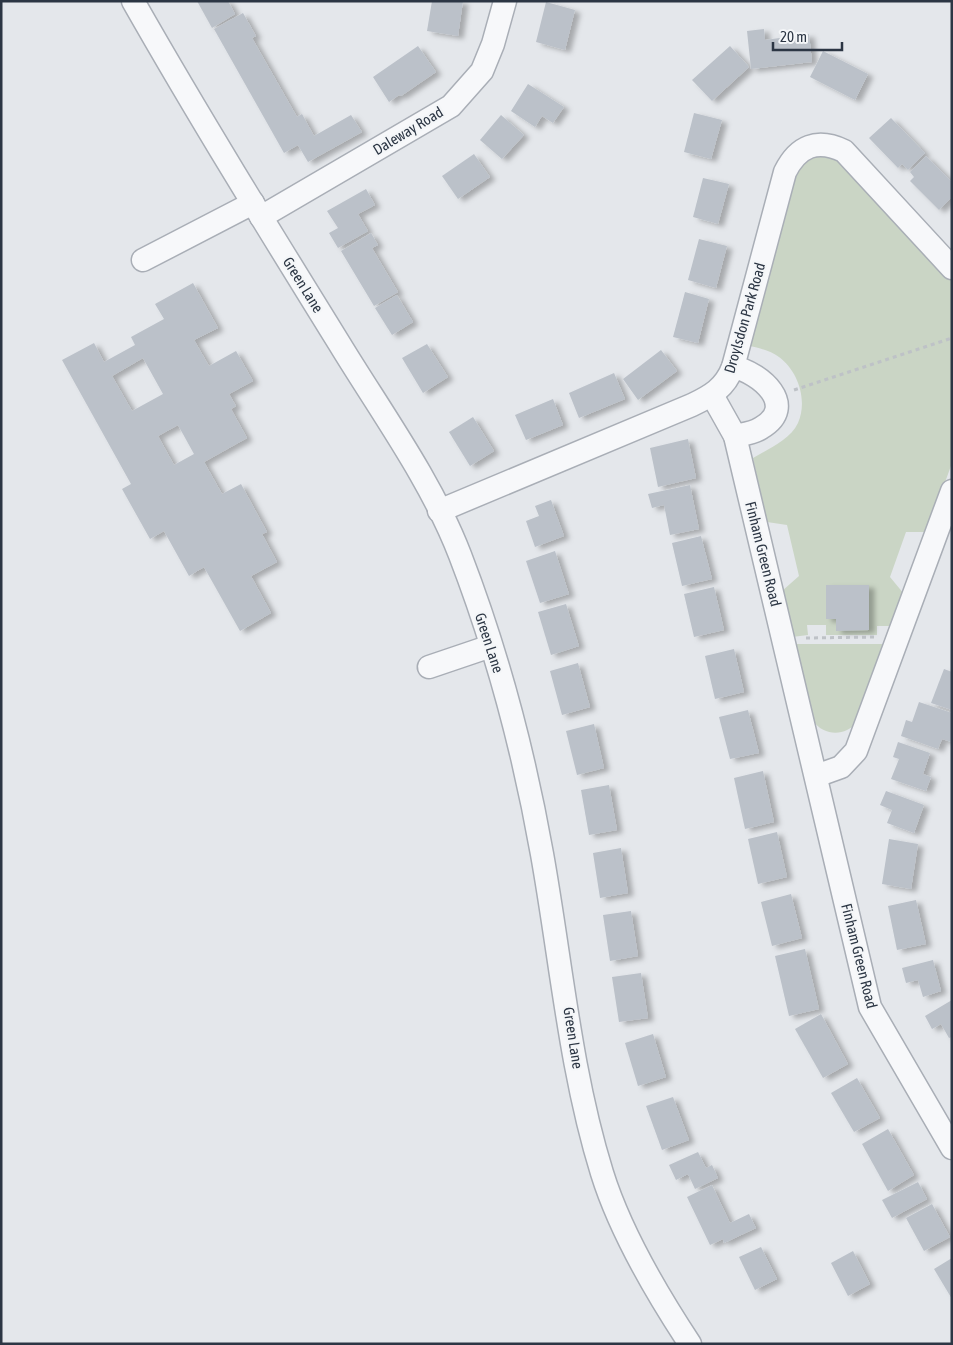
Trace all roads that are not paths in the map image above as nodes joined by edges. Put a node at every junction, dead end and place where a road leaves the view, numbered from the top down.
1 (133, 1) edge
2 (505, 1) edge
3 (257, 210) junction
4 (143, 260) dead end
5 (952, 268) edge
6 (733, 368) junction
7 (712, 395) junction
8 (735, 436) junction
9 (952, 491) edge
10 (439, 511) junction
11 (491, 646) junction
12 (429, 666) dead end
13 (816, 776) junction
14 (952, 1148) edge
15 (690, 1344) edge

1 - 3 street, Green Lane
2 - 3 street, Daleway Road
3 - 4 street, Daleway Road
3 - 10 street, Green Lane
5 - 6 street, Droylsdon Park Road
6 - 7 street, Droylsdon Park Road
6 - 8 street
7 - 8 street, Finham Green Road
7 - 10 street, Droylsdon Park Road
8 - 13 street, Finham Green Road
9 - 13 street
10 - 11 street, Green Lane
11 - 12 street
11 - 15 street, Green Lane
13 - 14 street, Finham Green Road

